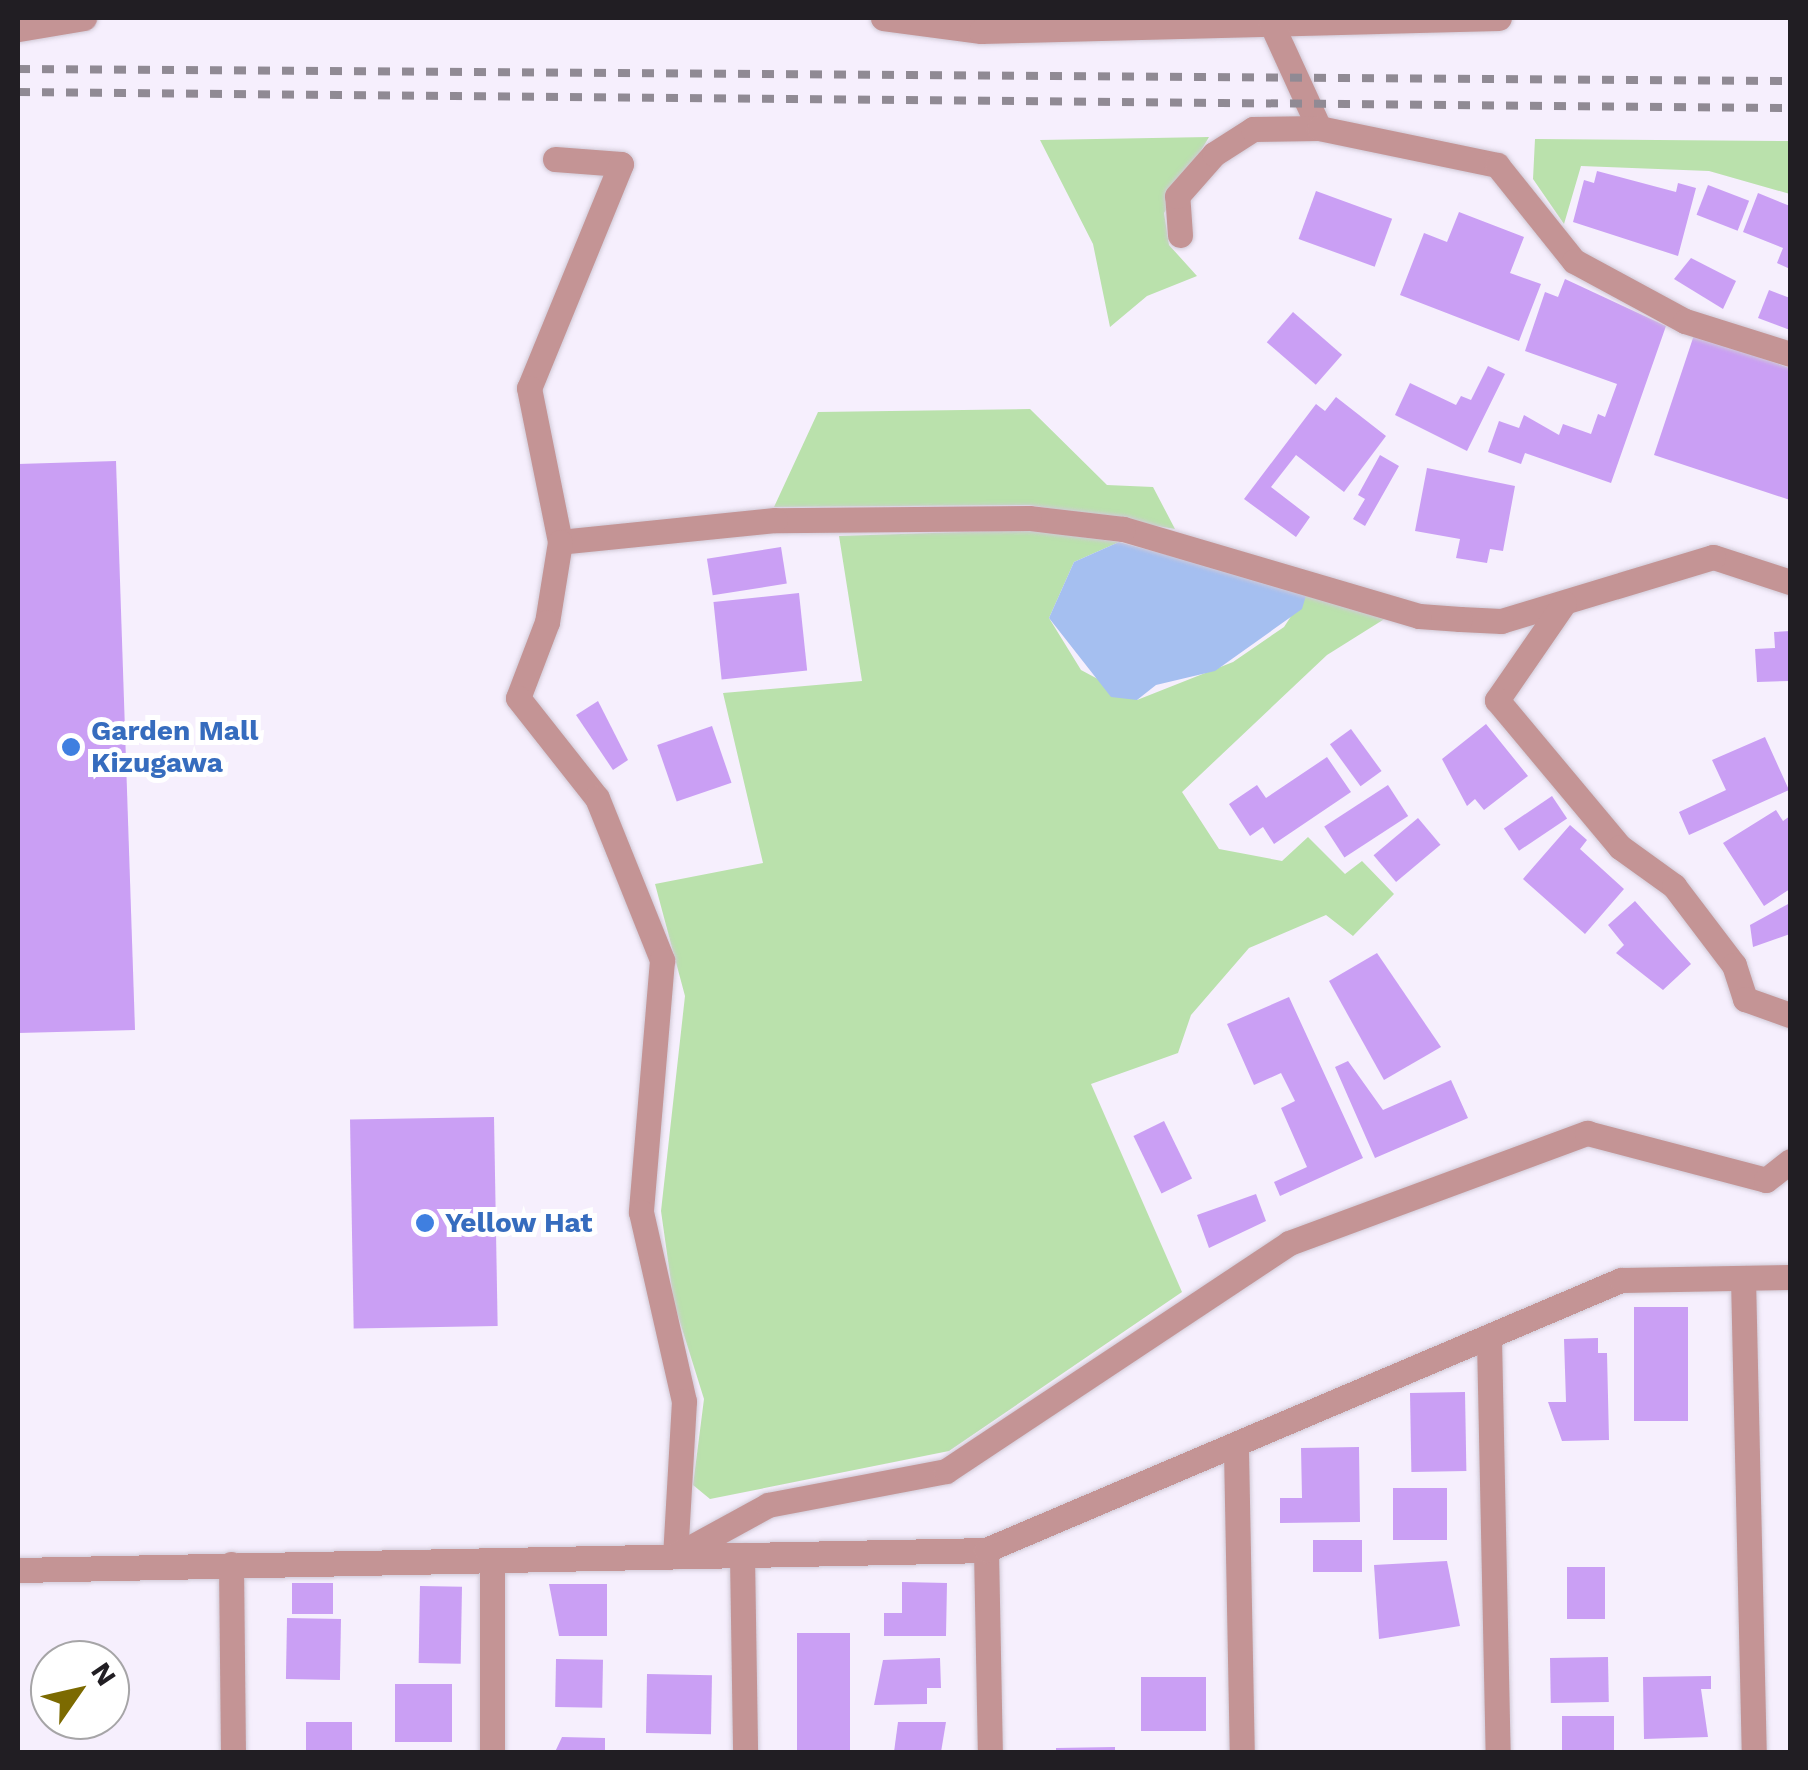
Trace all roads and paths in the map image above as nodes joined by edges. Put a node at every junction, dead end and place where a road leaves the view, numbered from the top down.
1 (84, 18) edge
2 (883, 18) edge
3 (1499, 18) edge
4 (41, 20) edge
5 (1020, 22) edge
6 (1271, 23) junction
7 (18, 28) edge
8 (1319, 128) junction
9 (555, 160) dead end
10 (1180, 235) dead end
11 (1790, 354) edge
12 (560, 542) junction
13 (1790, 582) edge
14 (1564, 603) junction
15 (1790, 1015) edge
16 (1790, 1161) edge
17 (1790, 1277) edge
18 (1743, 1278) junction
19 (1489, 1339) junction
20 (1236, 1450) junction
21 (986, 1550) junction
22 (742, 1555) junction
23 (674, 1556) junction
24 (492, 1560) junction
25 (230, 1564) junction
26 (18, 1570) edge
27 (233, 1752) edge
28 (492, 1752) edge
29 (744, 1752) edge
30 (990, 1752) edge
31 (1242, 1752) edge
32 (1498, 1752) edge
33 (1754, 1752) edge

1 - 4 street
2 - 5 street
3 - 6 street
4 - 7 street
5 - 6 street
6 - 8 street
8 - 10 street
8 - 11 street
9 - 12 street
12 - 14 street
12 - 23 street
13 - 14 street
14 - 15 street
16 - 23 street
17 - 18 street
18 - 19 street
18 - 33 street
19 - 20 street
19 - 32 street
20 - 21 street
20 - 31 street
21 - 22 street
21 - 30 street
22 - 23 street
22 - 29 street
23 - 24 street
24 - 25 street
24 - 28 street
25 - 26 street
25 - 27 street

